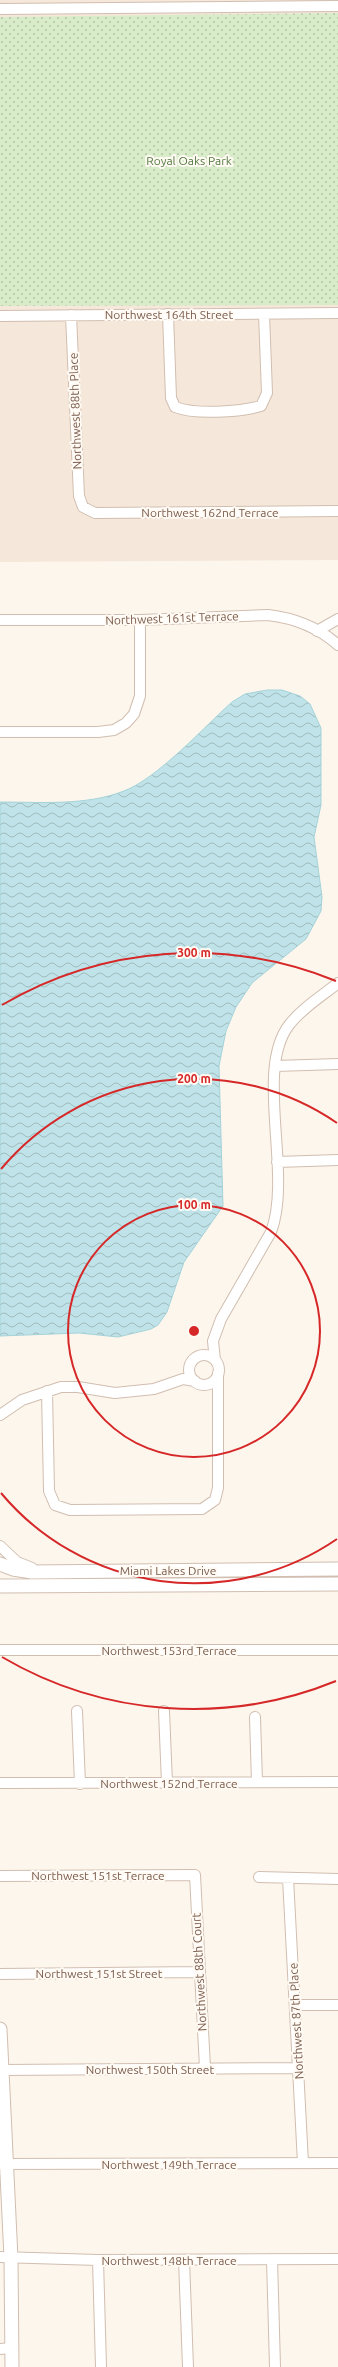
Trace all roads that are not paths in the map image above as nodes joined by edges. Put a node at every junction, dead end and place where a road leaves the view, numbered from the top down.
1 (338, 6) edge
2 (0, 9) edge
3 (338, 313) edge
4 (168, 314) junction
5 (264, 314) junction
6 (71, 315) junction
7 (0, 316) edge
8 (84, 507) joint
9 (338, 511) edge
10 (338, 619) edge
11 (0, 620) edge
12 (140, 620) junction
13 (317, 631) junction
14 (338, 644) edge
15 (0, 732) edge
16 (338, 983) edge
17 (338, 1064) edge
18 (275, 1066) junction
19 (338, 1160) edge
20 (277, 1162) junction
21 (213, 1341) junction
22 (201, 1355) junction
23 (215, 1360) junction
24 (190, 1364) junction
25 (218, 1374) junction
26 (175, 1381) junction
27 (199, 1383) junction
28 (47, 1391) junction
29 (217, 1408) junction
30 (2, 1411) edge
31 (0, 1546) edge
32 (0, 1565) edge
33 (338, 1569) edge
34 (39, 1571) junction
35 (0, 1578) edge
36 (338, 1584) edge
37 (0, 1586) edge
38 (0, 1650) edge
39 (338, 1650) edge
40 (77, 1711) dead end
41 (164, 1711) dead end
42 (254, 1717) dead end
43 (257, 1782) junction
44 (338, 1782) edge
45 (0, 1783) edge
46 (167, 1783) junction
47 (80, 1784) junction
48 (195, 1875) joint
49 (0, 1876) edge
50 (259, 1876) dead end
51 (288, 1878) junction
52 (338, 1878) edge
53 (199, 1972) junction
54 (0, 1974) edge
55 (296, 2005) junction
56 (338, 2005) edge
57 (0, 2029) edge
58 (204, 2068) junction
59 (298, 2068) junction
60 (2, 2070) junction
61 (303, 2163) junction
62 (338, 2163) edge
63 (3, 2164) edge
64 (6, 2257) edge
65 (272, 2259) junction
66 (338, 2259) edge
67 (98, 2260) junction
68 (184, 2260) junction
69 (6, 2348) edge
70 (12, 2367) edge
71 (101, 2367) edge
72 (188, 2367) edge
73 (275, 2367) edge

1 - 2 street
3 - 5 street, Northwest 164th Street
4 - 5 street, Northwest 164th Street
4 - 5 street
4 - 6 street, Northwest 164th Street
6 - 7 street, Northwest 164th Street
6 - 8 street, Northwest 88th Place
8 - 9 street, Northwest 162nd Terrace
10 - 13 street
11 - 12 street, Northwest 161st Terrace
12 - 13 street, Northwest 161st Terrace
12 - 15 street
13 - 14 street, Northwest 161st Terrace
16 - 18 street
17 - 18 street
18 - 20 street
19 - 20 street
20 - 21 street
21 - 22 street
21 - 23 street
22 - 23 street
22 - 24 street
23 - 25 street
24 - 26 street
24 - 27 street
25 - 27 street
25 - 29 street
26 - 27 street
26 - 28 street
27 - 29 street
28 - 29 street
28 - 30 street
31 - 34 street
32 - 34 street, Miami Lakes Drive
32 - 35 street
33 - 34 street, Miami Lakes Drive
36 - 37 street, Miami Lakes Drive
38 - 39 street, Northwest 153rd Terrace
40 - 47 street
41 - 46 street
42 - 43 street
43 - 44 street, Northwest 152nd Terrace
43 - 46 street, Northwest 152nd Terrace
45 - 47 street, Northwest 152nd Terrace
46 - 47 street, Northwest 152nd Terrace
48 - 49 street, Northwest 151st Terrace
48 - 53 street, Northwest 88th Court
50 - 51 street
51 - 52 street
51 - 55 street, Northwest 87th Place
53 - 54 street, Northwest 151st Street
53 - 58 street, Northwest 88th Court
55 - 56 street
55 - 59 street, Northwest 87th Place
57 - 60 street
58 - 59 street, Northwest 150th Street
58 - 60 street, Northwest 150th Street
59 - 61 street, Northwest 87th Place
60 - 63 street
61 - 62 street, Northwest 149th Terrace
61 - 63 street, Northwest 149th Terrace
63 - 64 street
64 - 67 street, Northwest 148th Terrace
64 - 69 street
65 - 66 street, Northwest 148th Terrace
65 - 68 street, Northwest 148th Terrace
65 - 73 street
67 - 68 street, Northwest 148th Terrace
67 - 71 street
68 - 72 street
69 - 70 street

